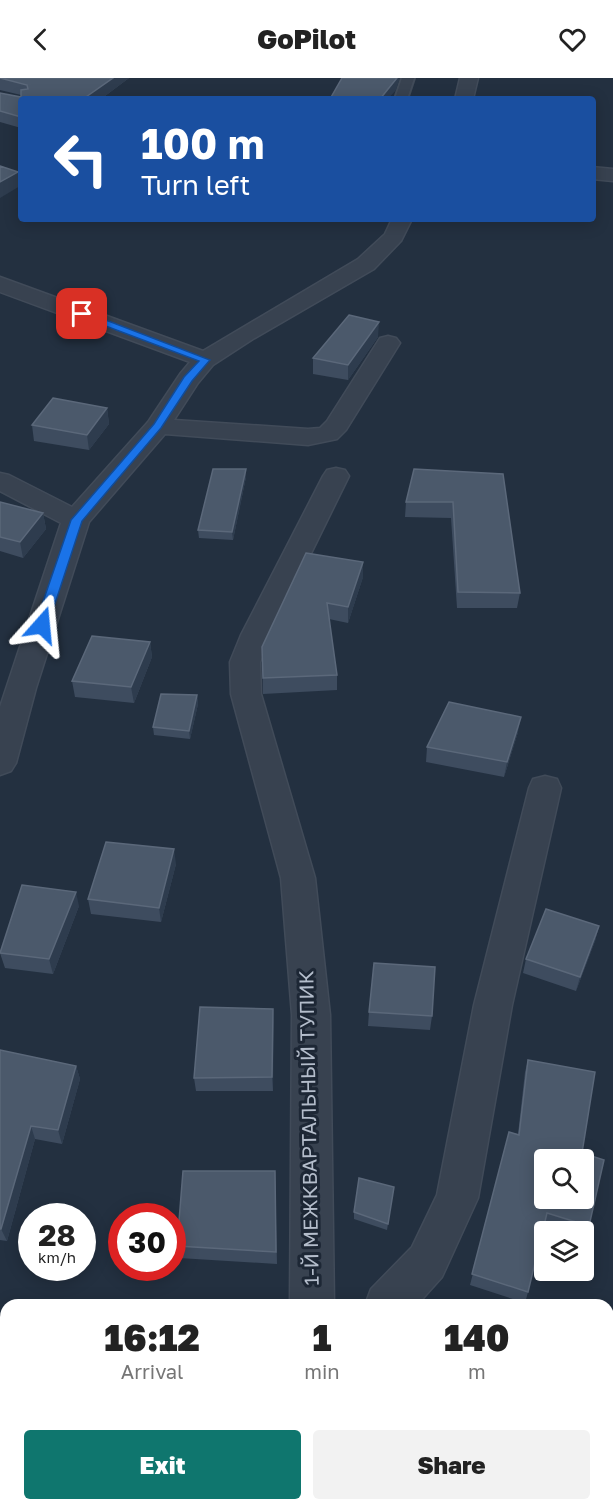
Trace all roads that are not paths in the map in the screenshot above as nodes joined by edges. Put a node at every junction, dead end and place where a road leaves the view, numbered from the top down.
1 (408, 78) edge
2 (469, 78) edge
3 (402, 96) edge
4 (465, 96) edge
5 (596, 173) edge
6 (613, 175) edge
7 (401, 222) edge
8 (0, 284) edge
9 (388, 343) dead end
10 (206, 360) junction
11 (158, 426) junction
12 (336, 476) dead end
13 (0, 481) edge
14 (76, 520) junction
15 (10, 681) edge
16 (0, 763) edge
17 (545, 788) dead end
18 (312, 1299) edge
19 (393, 1299) edge

1 - 3 lane
2 - 4 street
5 - 6 street
7 - 10 street
8 - 10 street
9 - 11 street
10 - 11 street
11 - 14 street
12 - 18 street, 1-Й МЕЖКВАРТАЛЬНЫЙ ТУПИК
13 - 14 street
14 - 15 street
15 - 16 street
17 - 19 street

